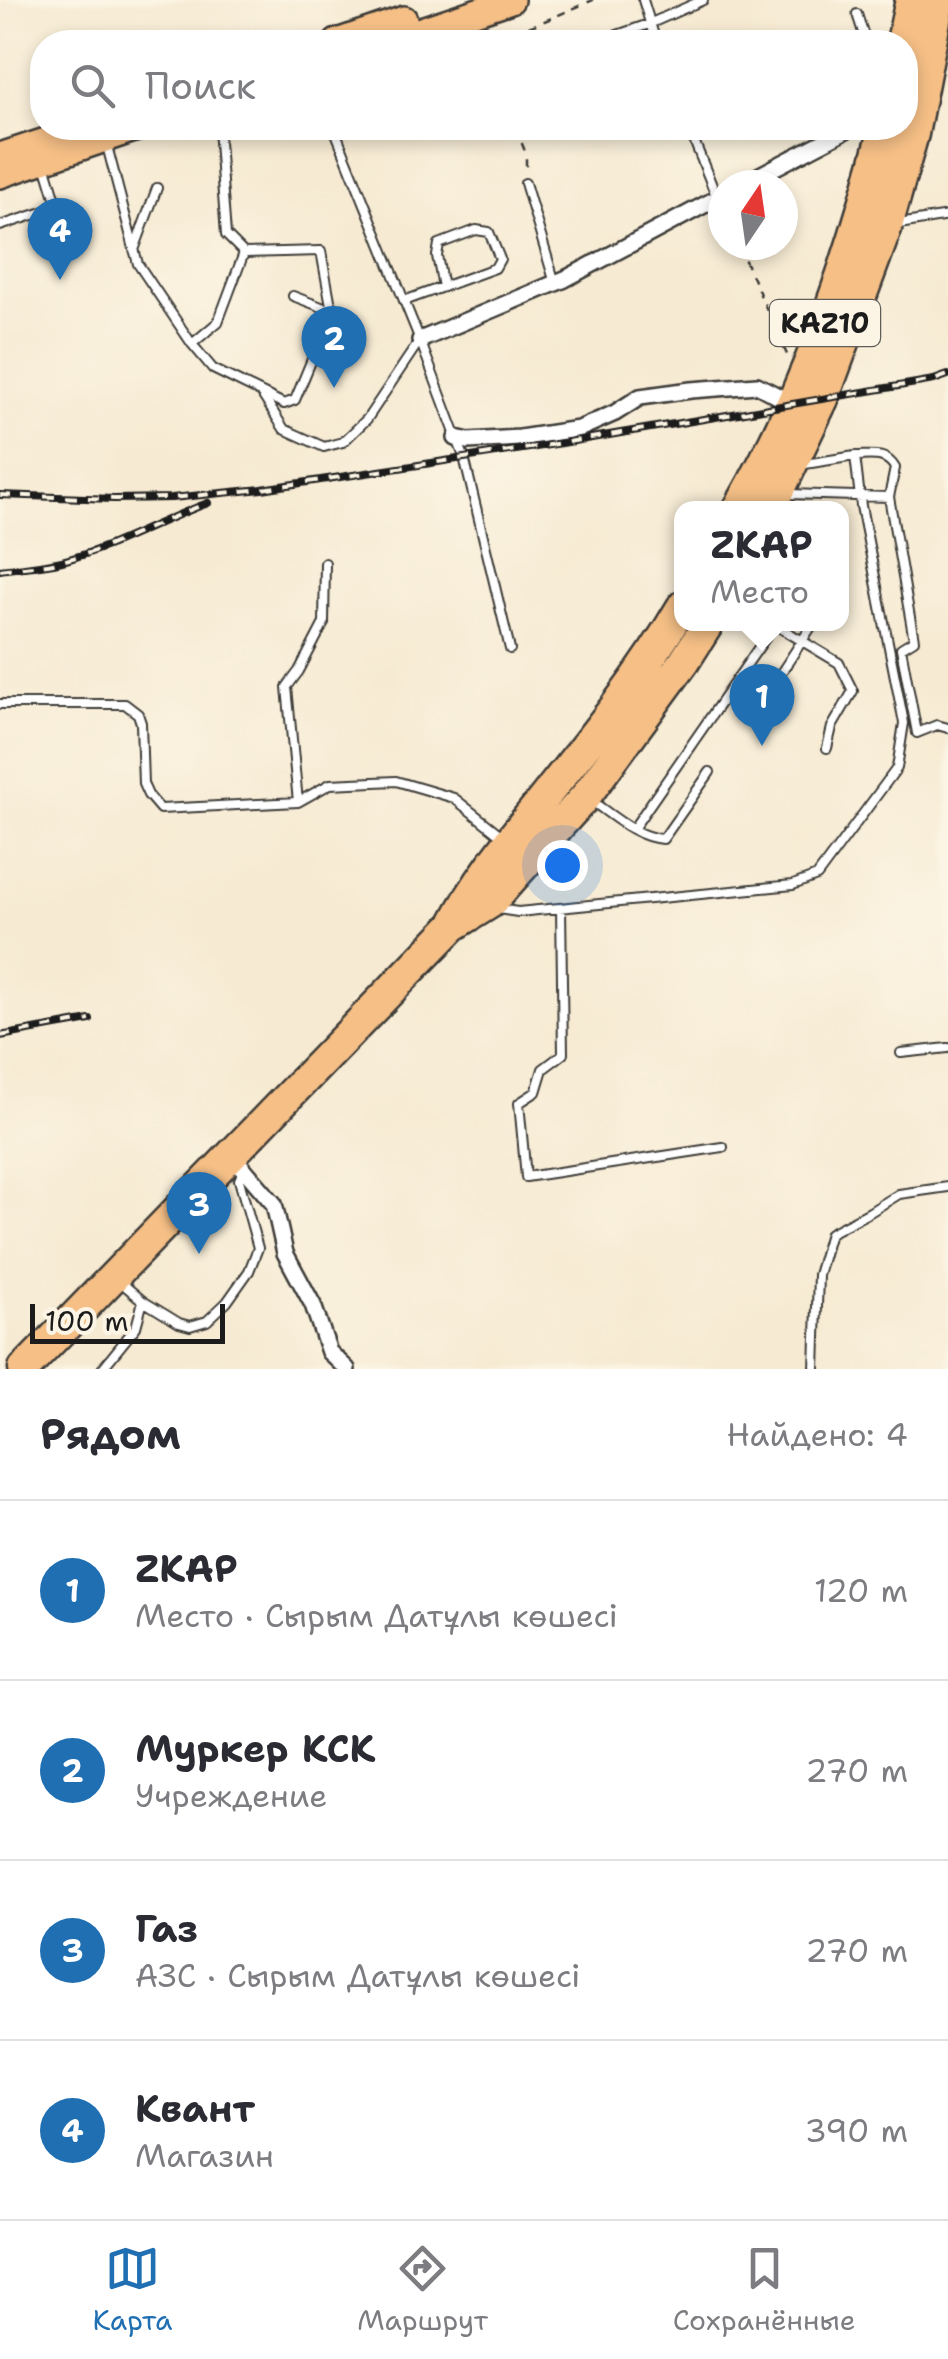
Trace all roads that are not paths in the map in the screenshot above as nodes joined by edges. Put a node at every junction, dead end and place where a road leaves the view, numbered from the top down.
1 (461, 0) edge
2 (511, 0) edge
3 (642, 0) edge
4 (703, 0) edge
5 (923, 13) edge
6 (857, 14) dead end
7 (648, 24) junction
8 (372, 30) edge
9 (421, 30) edge
10 (631, 30) edge
11 (651, 30) edge
12 (862, 30) edge
13 (918, 74) edge
14 (63, 140) edge
15 (81, 140) edge
16 (101, 140) edge
17 (219, 140) edge
18 (339, 140) edge
19 (694, 140) edge
20 (827, 140) edge
21 (882, 140) edge
22 (911, 140) edge
23 (0, 156) edge
24 (44, 160) junction
25 (708, 170) edge
26 (770, 170) edge
27 (0, 175) edge
28 (525, 183) road end
29 (157, 188) dead end
30 (708, 202) edge
31 (948, 216) edge
32 (0, 226) edge
33 (888, 226) junction
34 (134, 250) junction
35 (244, 252) junction
36 (555, 283) junction
37 (443, 287) junction
38 (293, 296) dead end
39 (404, 301) junction
40 (332, 311) junction
41 (420, 340) junction
42 (192, 344) junction
43 (260, 392) junction
44 (791, 403) junction
45 (456, 438) junction
46 (856, 456) junction
47 (777, 481) edge
48 (860, 496) junction
49 (889, 496) junction
50 (749, 501) edge
51 (325, 564) dead end
52 (674, 621) edge
53 (704, 631) edge
54 (769, 631) edge
55 (787, 631) edge
56 (809, 631) edge
57 (804, 640) junction
58 (510, 649) dead end
59 (766, 696) dead end
60 (0, 704) edge
61 (948, 728) edge
62 (827, 748) dead end
63 (710, 772) dead end
64 (585, 797) junction
65 (298, 802) junction
66 (539, 828) junction
67 (632, 829) junction
68 (507, 844) junction
69 (484, 907) junction
70 (560, 908) junction
71 (454, 926) junction
72 (948, 1048) edge
73 (901, 1053) dead end
74 (723, 1147) dead end
75 (238, 1162) junction
76 (948, 1187) edge
77 (114, 1276) junction
78 (143, 1301) junction
79 (24, 1369) edge
80 (102, 1369) edge
81 (347, 1369) edge
82 (815, 1369) edge

1 - 8 main road
2 - 9 main road
3 - 7 lane
4 - 7 lane
5 - 13 highway, KAZ10
6 - 12 lane
7 - 10 lane
7 - 11 lane
14 - 23 main road
15 - 24 main road
16 - 34 lane
17 - 35 lane
18 - 39 lane
19 - 25 lane
20 - 26 street
21 - 44 highway, KAZ10
22 - 33 highway, KAZ10
24 - 27 main road
24 - 32 lane
28 - 36 lane
29 - 34 lane
30 - 36 street
31 - 33 lane
33 - 47 highway, KAZ10
34 - 42 lane
35 - 40 lane
35 - 42 lane
36 - 41 street
37 - 37 lane
37 - 39 lane
38 - 40 lane
39 - 41 lane
40 - 43 lane
41 - 43 lane
41 - 45 lane
42 - 43 lane
44 - 45 street
44 - 47 highway, KAZ10
45 - 58 lane
46 - 47 lane
46 - 48 lane
46 - 49 lane
47 - 48 lane
47 - 50 highway, KAZ10
48 - 49 lane
48 - 70 lane
49 - 61 lane
51 - 65 lane
52 - 66 highway
53 - 64 highway
54 - 67 lane
55 - 57 lane
56 - 57 lane
57 - 59 lane
57 - 62 lane
60 - 65 lane
63 - 67 lane
64 - 66 highway
64 - 67 lane
65 - 68 lane
66 - 68 highway
66 - 69 highway
68 - 71 highway
69 - 70 lane
69 - 71 highway
70 - 74 lane
71 - 75 highway
72 - 73 lane
75 - 77 highway
75 - 78 lane
75 - 81 street
76 - 82 lane
77 - 78 lane
77 - 79 highway
78 - 80 lane

